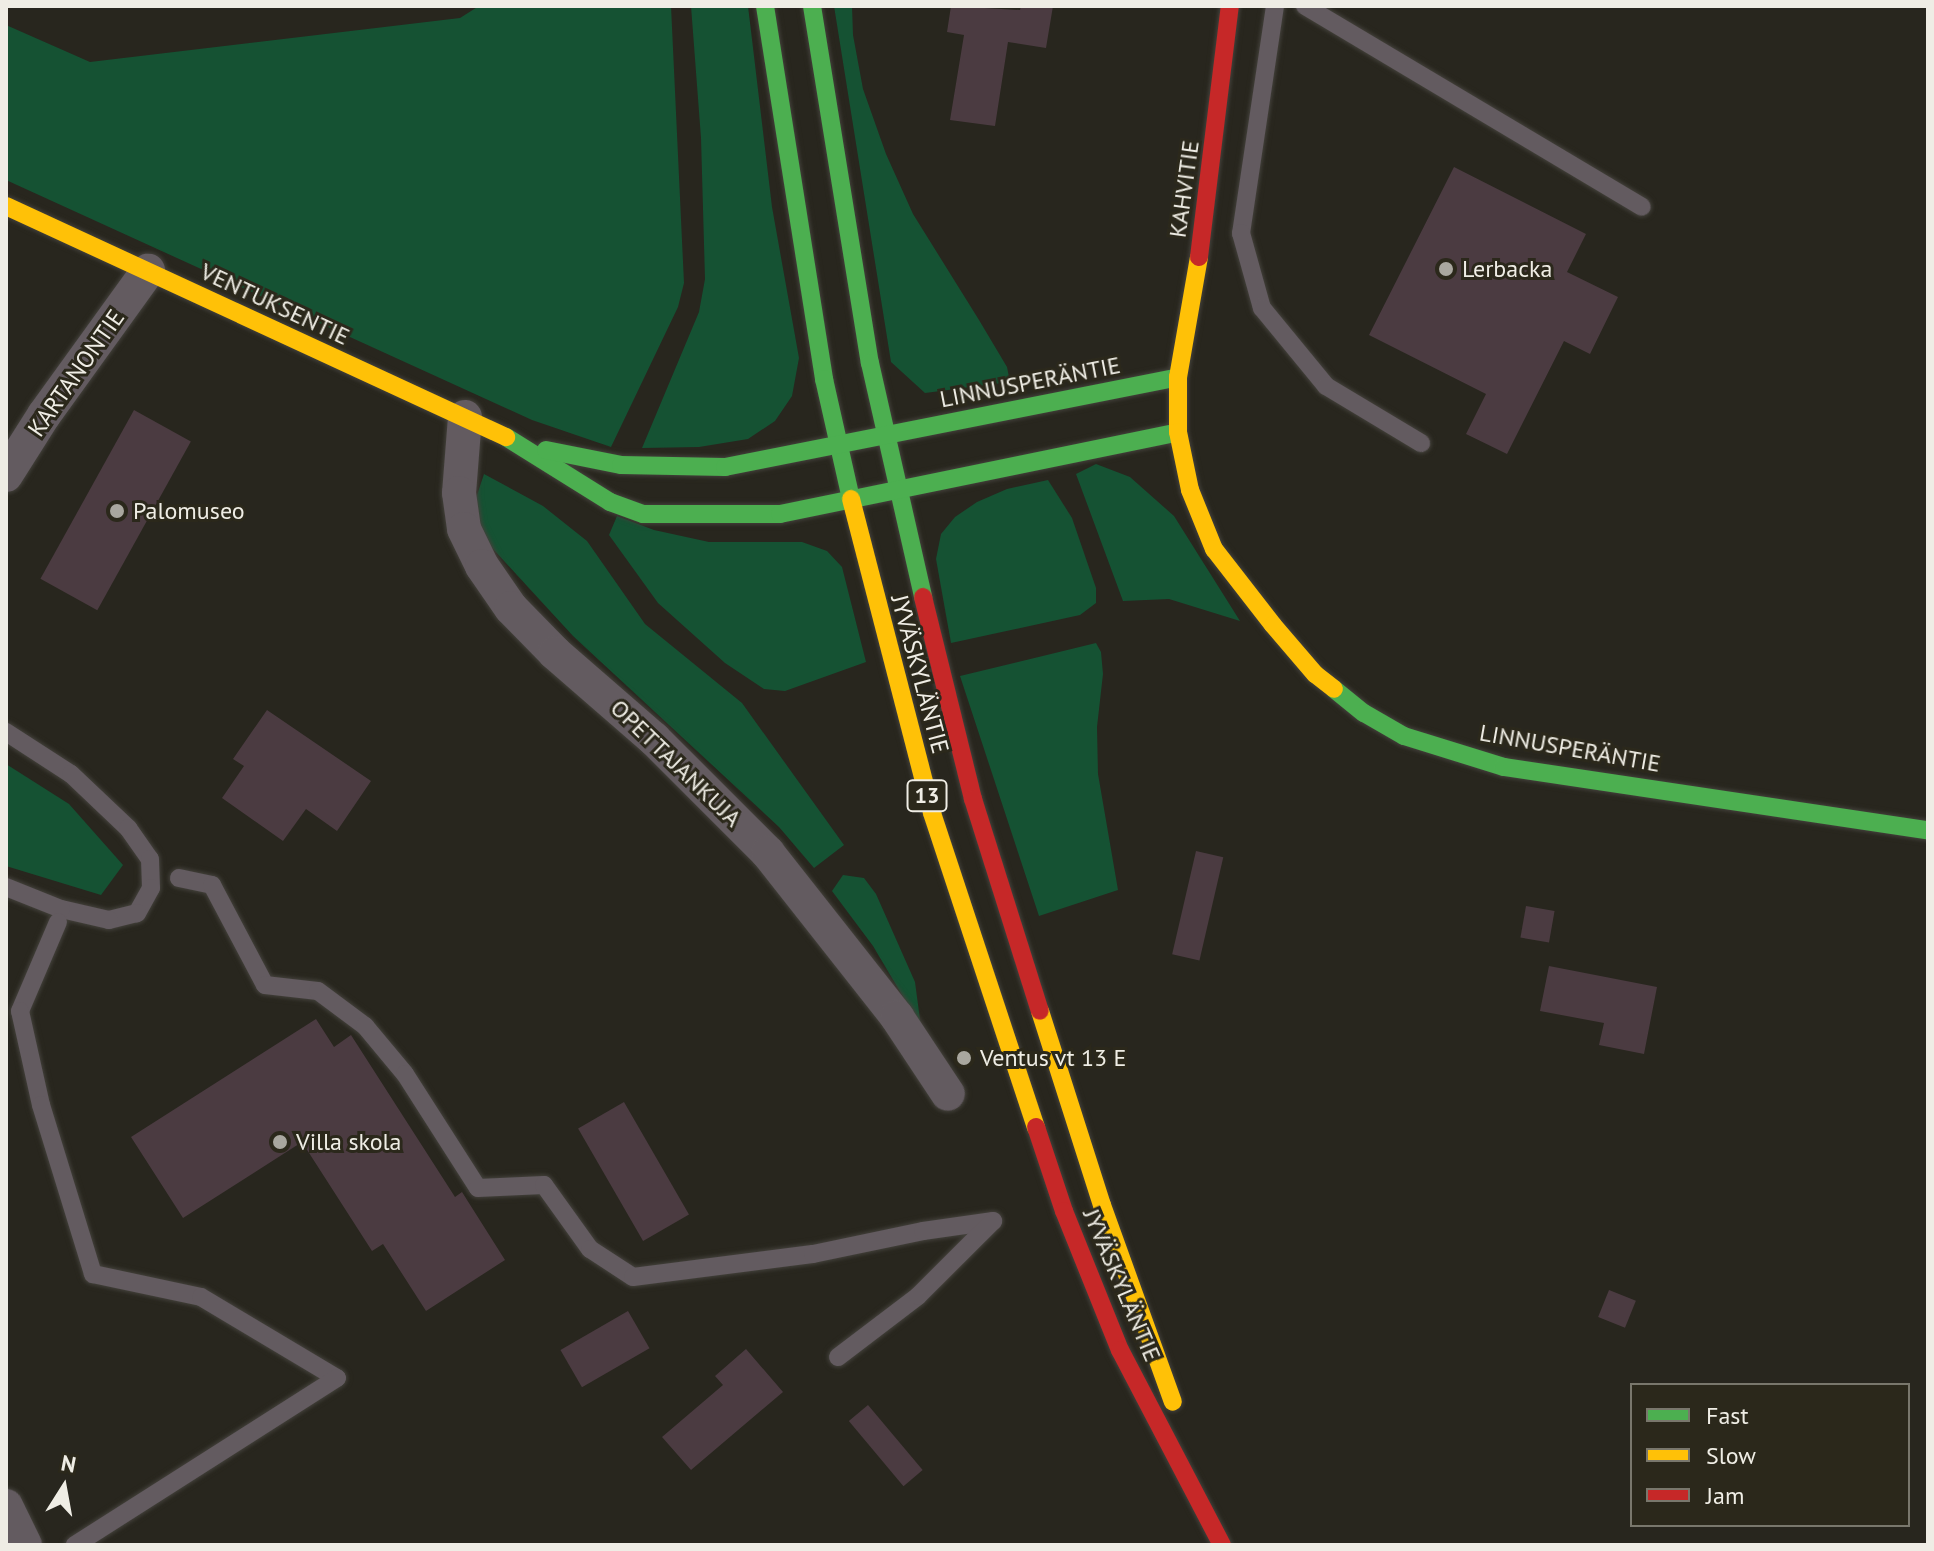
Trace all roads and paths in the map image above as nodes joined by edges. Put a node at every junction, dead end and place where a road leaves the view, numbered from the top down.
1 (765, 6) edge
2 (812, 6) edge
3 (1230, 6) edge
4 (1275, 6) edge
5 (1305, 6) edge
6 (6, 206) edge
7 (1642, 207) dead end
8 (1221, 238) junction
9 (148, 271) junction
10 (1178, 377) junction
11 (465, 417) junction
12 (1178, 432) junction
13 (885, 435) junction
14 (1421, 443) dead end
15 (839, 444) junction
16 (524, 445) junction
17 (6, 475) edge
18 (898, 492) junction
19 (852, 502) junction
20 (6, 732) edge
21 (1928, 830) edge
22 (179, 878) dead end
23 (6, 887) edge
24 (58, 922) dead end
25 (948, 1094) dead end
26 (838, 1357) dead end
27 (6, 1506) edge
28 (25, 1545) edge
29 (75, 1545) edge
30 (1223, 1545) edge

1 - 15 main road, JYVÄSKYLÄNTIE / 13
2 - 13 main road, JYVÄSKYLÄNTIE / 13
3 - 8 main road, KAHVITIE
4 - 8 lane
5 - 7 lane
6 - 9 main road, VENTUKSENTIE
8 - 10 main road, KAHVITIE
8 - 14 lane
9 - 11 main road, VENTUKSENTIE
9 - 17 street, KARTANONTIE
10 - 12 main road, LINNUSPERÄNTIE
10 - 13 main road, LINNUSPERÄNTIE
11 - 16 main road, VENTUKSENTIE
11 - 25 street, OPETTAJANKUJA
12 - 18 main road
12 - 21 main road, LINNUSPERÄNTIE
13 - 15 main road, VENTUKSENTIE
13 - 18 main road, JYVÄSKYLÄNTIE / 13
15 - 16 main road, VENTUKSENTIE
15 - 19 main road, JYVÄSKYLÄNTIE / 13
16 - 19 main road, VENTUKSENTIE
18 - 19 main road, VENTUKSENTIE
18 - 30 main road, JYVÄSKYLÄNTIE / 13
19 - 30 main road, JYVÄSKYLÄNTIE / 13
20 - 23 lane
22 - 26 lane
24 - 29 lane
27 - 28 street

